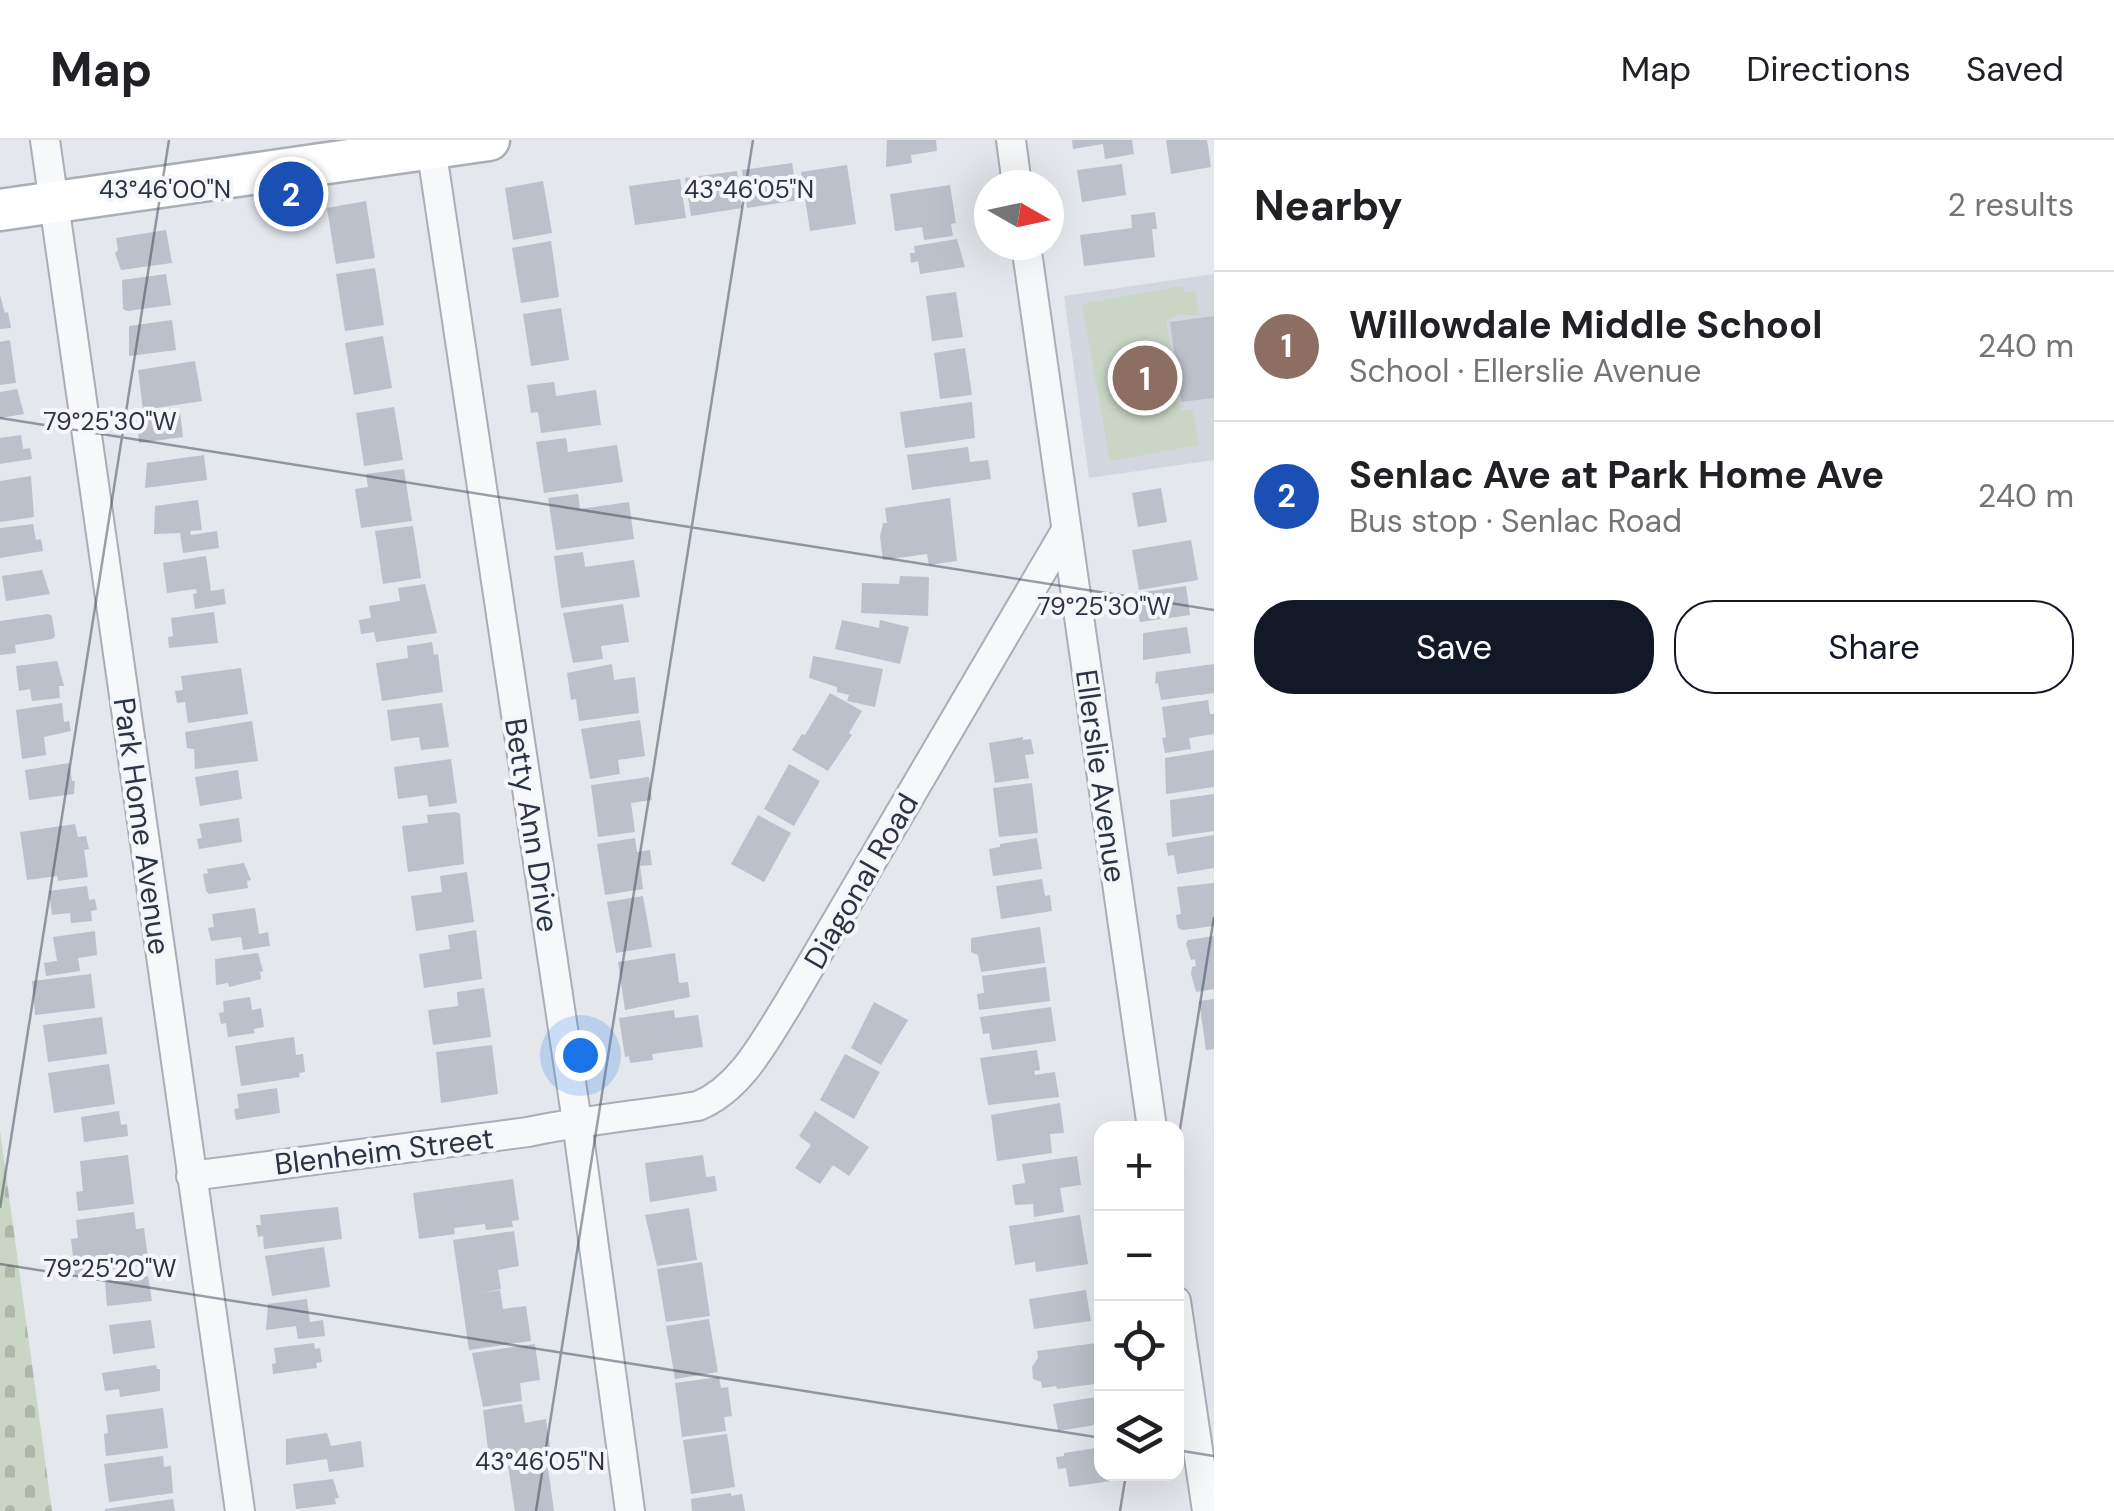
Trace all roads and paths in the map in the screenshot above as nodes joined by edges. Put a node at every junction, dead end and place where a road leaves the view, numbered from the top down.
1 (45, 140) edge
2 (489, 140) edge
3 (1011, 140) edge
4 (430, 145) edge
5 (1015, 170) edge
6 (54, 202) junction
7 (0, 210) edge
8 (1028, 260) edge
9 (1066, 532) junction
10 (1151, 1121) edge
11 (577, 1122) junction
12 (191, 1176) junction
13 (1184, 1355) edge
14 (240, 1511) edge
15 (630, 1511) edge
16 (1207, 1511) edge

1 - 6 street, Park Home Avenue
2 - 4 street
3 - 5 street
4 - 6 street
4 - 11 street, Betty Ann Drive
6 - 7 street
6 - 12 street, Park Home Avenue
8 - 9 street, Ellerslie Avenue
9 - 10 street, Ellerslie Avenue
9 - 11 street, Diagonal Road
11 - 12 street, Blenheim Street
11 - 15 street, Betty Ann Drive
12 - 14 street, Park Home Avenue
13 - 16 street

